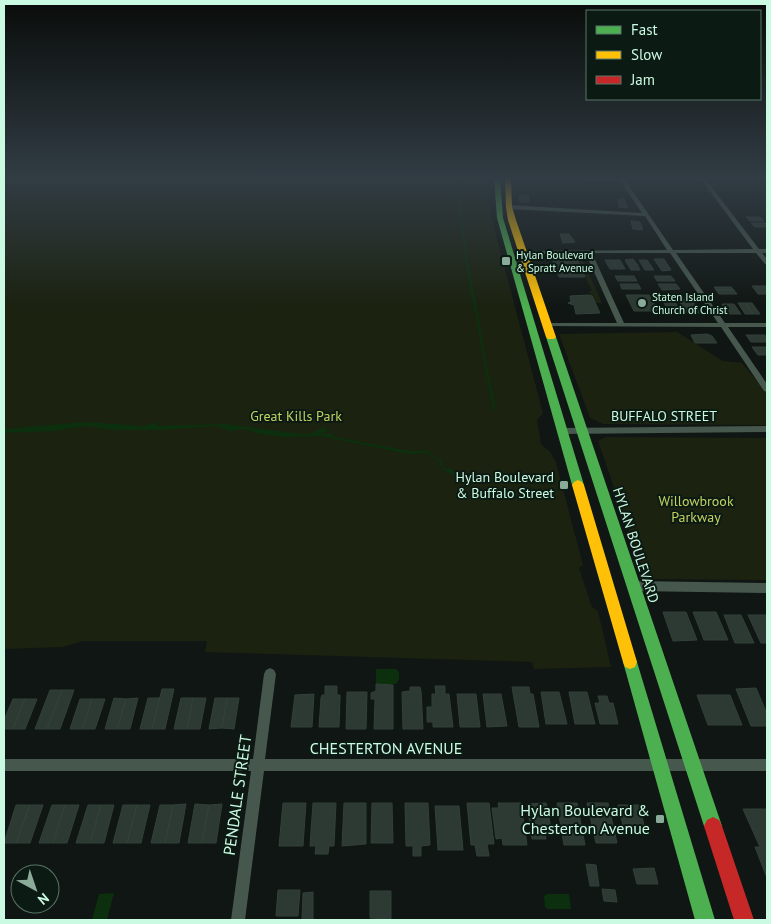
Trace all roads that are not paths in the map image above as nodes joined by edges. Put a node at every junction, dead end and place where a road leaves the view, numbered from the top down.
1 (500, 220) edge
2 (513, 220) edge
3 (651, 220) edge
4 (734, 220) edge
5 (588, 251) junction
6 (672, 251) junction
7 (758, 251) junction
8 (767, 251) edge
9 (522, 252) junction
10 (767, 263) edge
11 (546, 325) junction
12 (621, 325) junction
13 (722, 326) junction
14 (767, 326) edge
15 (767, 389) edge
16 (767, 429) edge
17 (560, 431) junction
18 (583, 431) junction
19 (634, 586) junction
20 (767, 588) edge
21 (270, 674) dead end
22 (259, 764) junction
23 (4, 765) edge
24 (658, 765) junction
25 (692, 765) junction
26 (767, 765) edge
27 (238, 920) edge
28 (705, 920) edge
29 (744, 920) edge

1 - 17 main road
2 - 9 main road, HYLAN BOULEVARD
3 - 6 street
4 - 7 street
5 - 6 street
5 - 9 street
5 - 12 street
6 - 7 street
6 - 13 street
7 - 8 street
7 - 10 street
9 - 11 main road, HYLAN BOULEVARD
11 - 12 street
11 - 18 main road, HYLAN BOULEVARD
12 - 13 street
13 - 14 street
13 - 15 street
16 - 18 street, BUFFALO STREET
17 - 18 street, BUFFALO STREET
17 - 24 main road
18 - 19 main road, HYLAN BOULEVARD
19 - 20 street
19 - 25 main road, HYLAN BOULEVARD
21 - 22 street, PENDALE STREET
22 - 23 street, CHESTERTON AVENUE
22 - 24 street, CHESTERTON AVENUE
22 - 27 street, PENDALE STREET
24 - 25 street, CHESTERTON AVENUE
24 - 28 main road
25 - 26 street, CHESTERTON AVENUE
25 - 29 main road, HYLAN BOULEVARD

